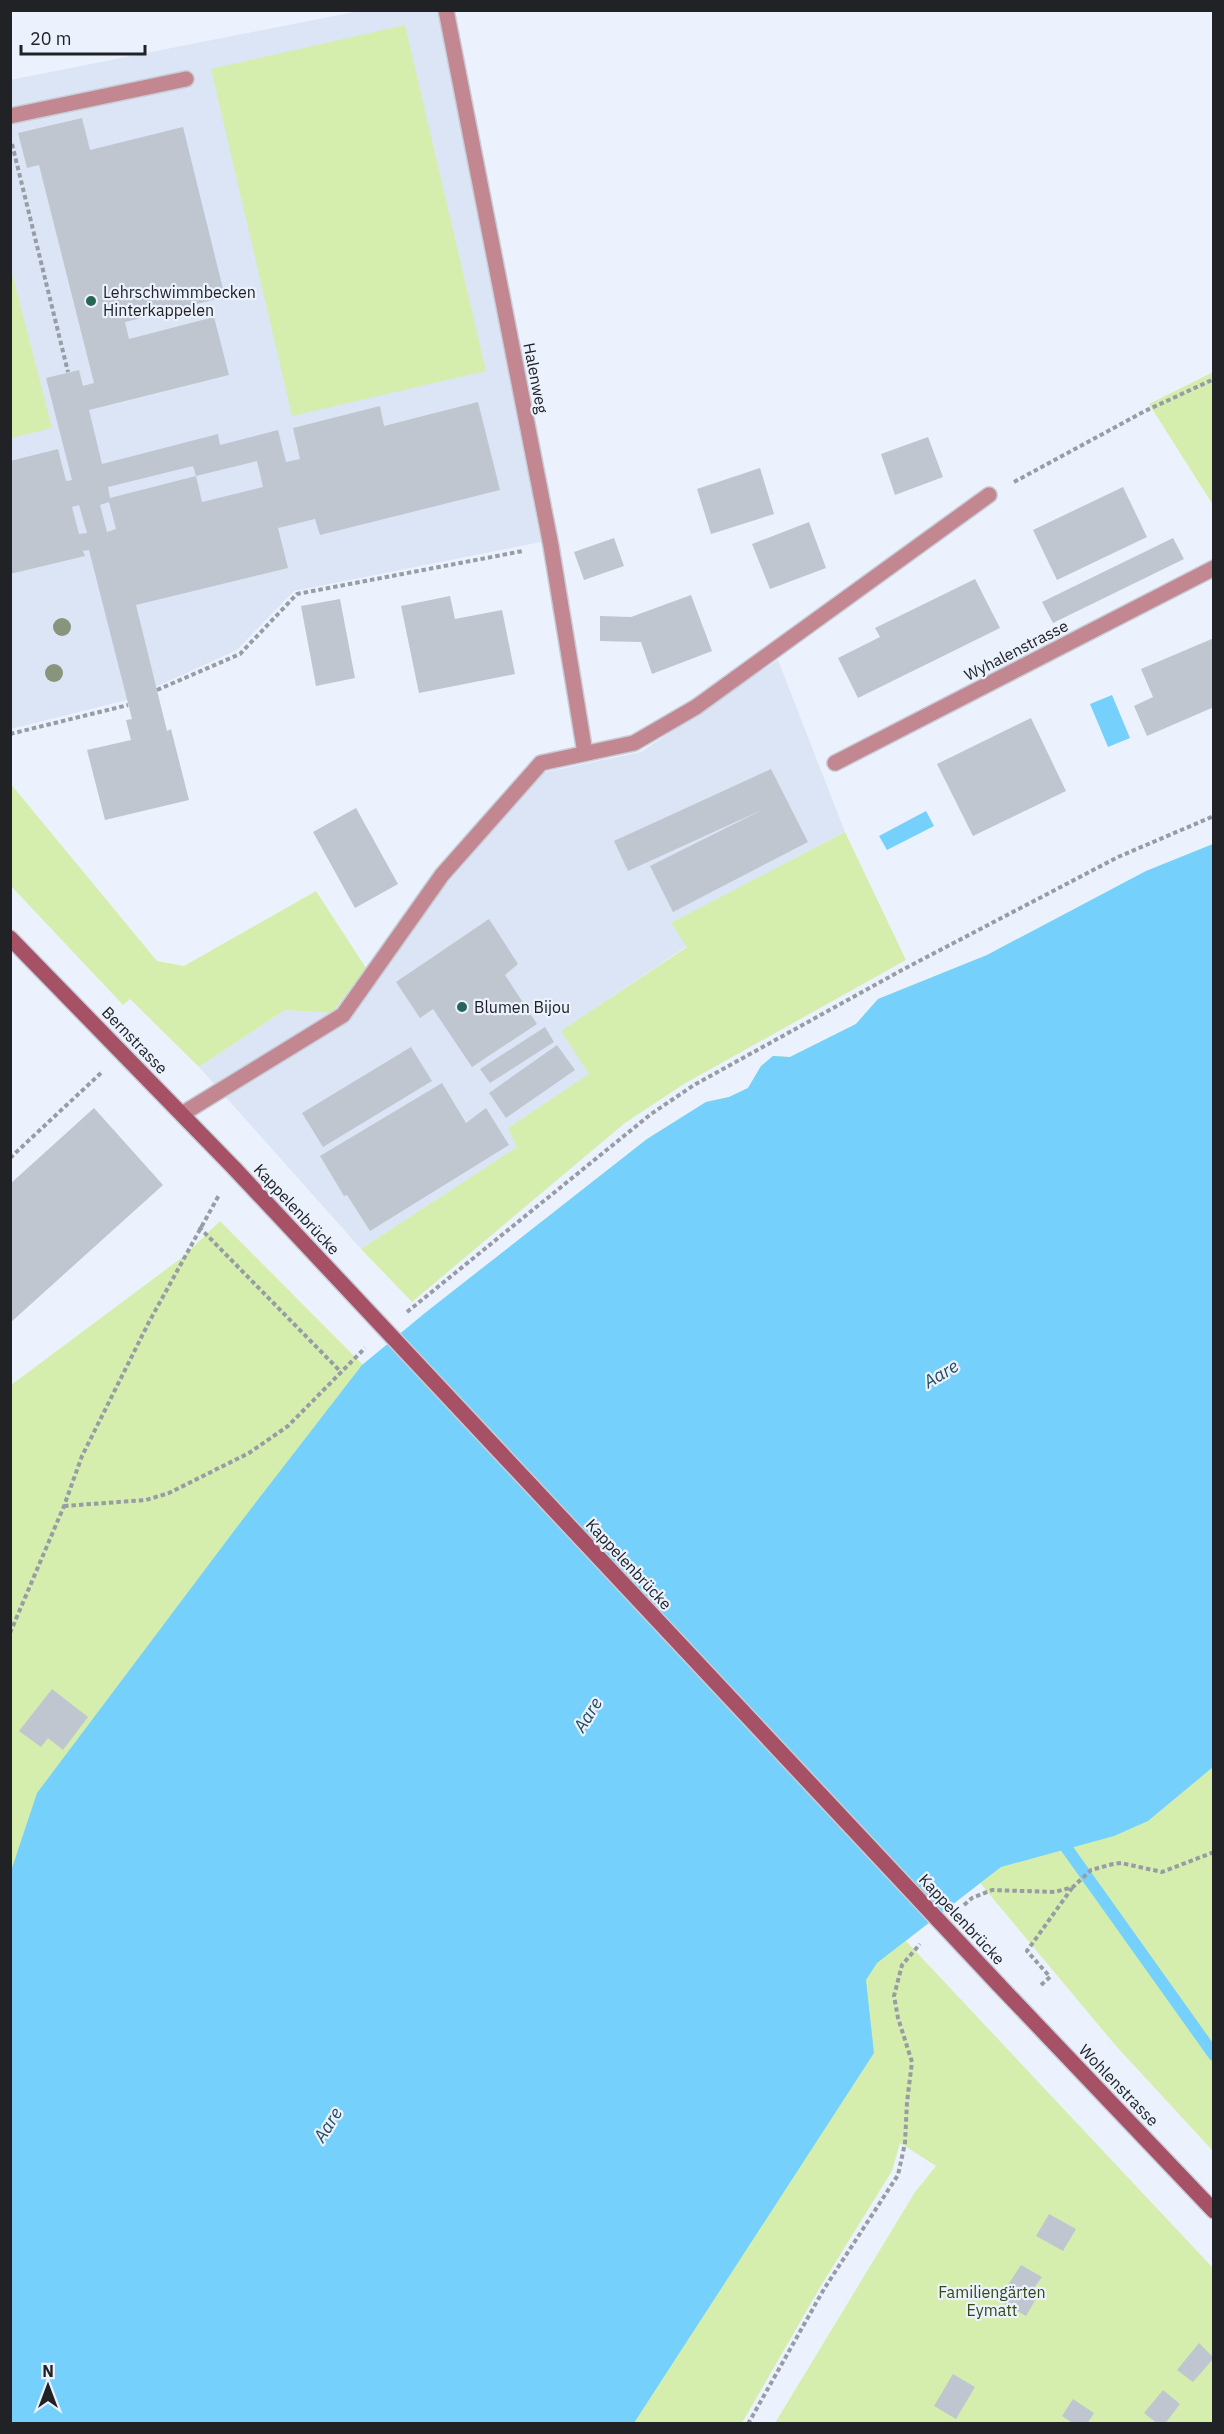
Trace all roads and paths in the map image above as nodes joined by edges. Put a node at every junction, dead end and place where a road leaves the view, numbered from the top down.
1 (446, 10) edge
2 (186, 79) dead end
3 (10, 116) edge
4 (10, 137) edge
5 (68, 372) dead end
6 (1214, 379) edge
7 (989, 495) joint
8 (550, 546) junction
9 (1214, 568) edge
10 (157, 690) dead end
11 (128, 705) dead end
12 (10, 734) edge
13 (585, 753) junction
14 (835, 763) dead end
15 (1214, 816) edge
16 (10, 938) edge
17 (122, 1053) junction
18 (182, 1114) junction
19 (33, 1129) dead end
20 (37, 1133) junction
21 (10, 1158) edge
22 (234, 1168) junction
23 (200, 1227) junction
24 (407, 1313) dead end
25 (370, 1344) dead end
26 (340, 1371) junction
27 (64, 1506) junction
28 (10, 1633) edge
29 (1214, 1852) edge
30 (1072, 1887) junction
31 (963, 1905) dead end
32 (922, 1942) dead end
33 (998, 1984) joint
34 (1041, 1985) dead end
35 (1214, 2211) edge
36 (748, 2424) edge

1 - 8 street, Halenweg
2 - 3 street
4 - 5 path
6 - 7 path
7 - 13 street
8 - 10 path
8 - 13 street, Halenweg
9 - 14 street, Wyhalenstrasse
11 - 12 path
13 - 18 street
15 - 24 path
16 - 17 main road, Bernstrasse
17 - 18 main road, Bernstrasse
17 - 20 path
18 - 22 main road, Bernstrasse
19 - 20 path
20 - 21 path
22 - 23 path
22 - 33 main road, Kappelenbrücke, bridge
23 - 26 path
23 - 27 path
25 - 26 path
26 - 27 path
27 - 28 path
29 - 30 path
30 - 31 path
30 - 34 path
32 - 36 path
33 - 35 main road, Wohlenstrasse

